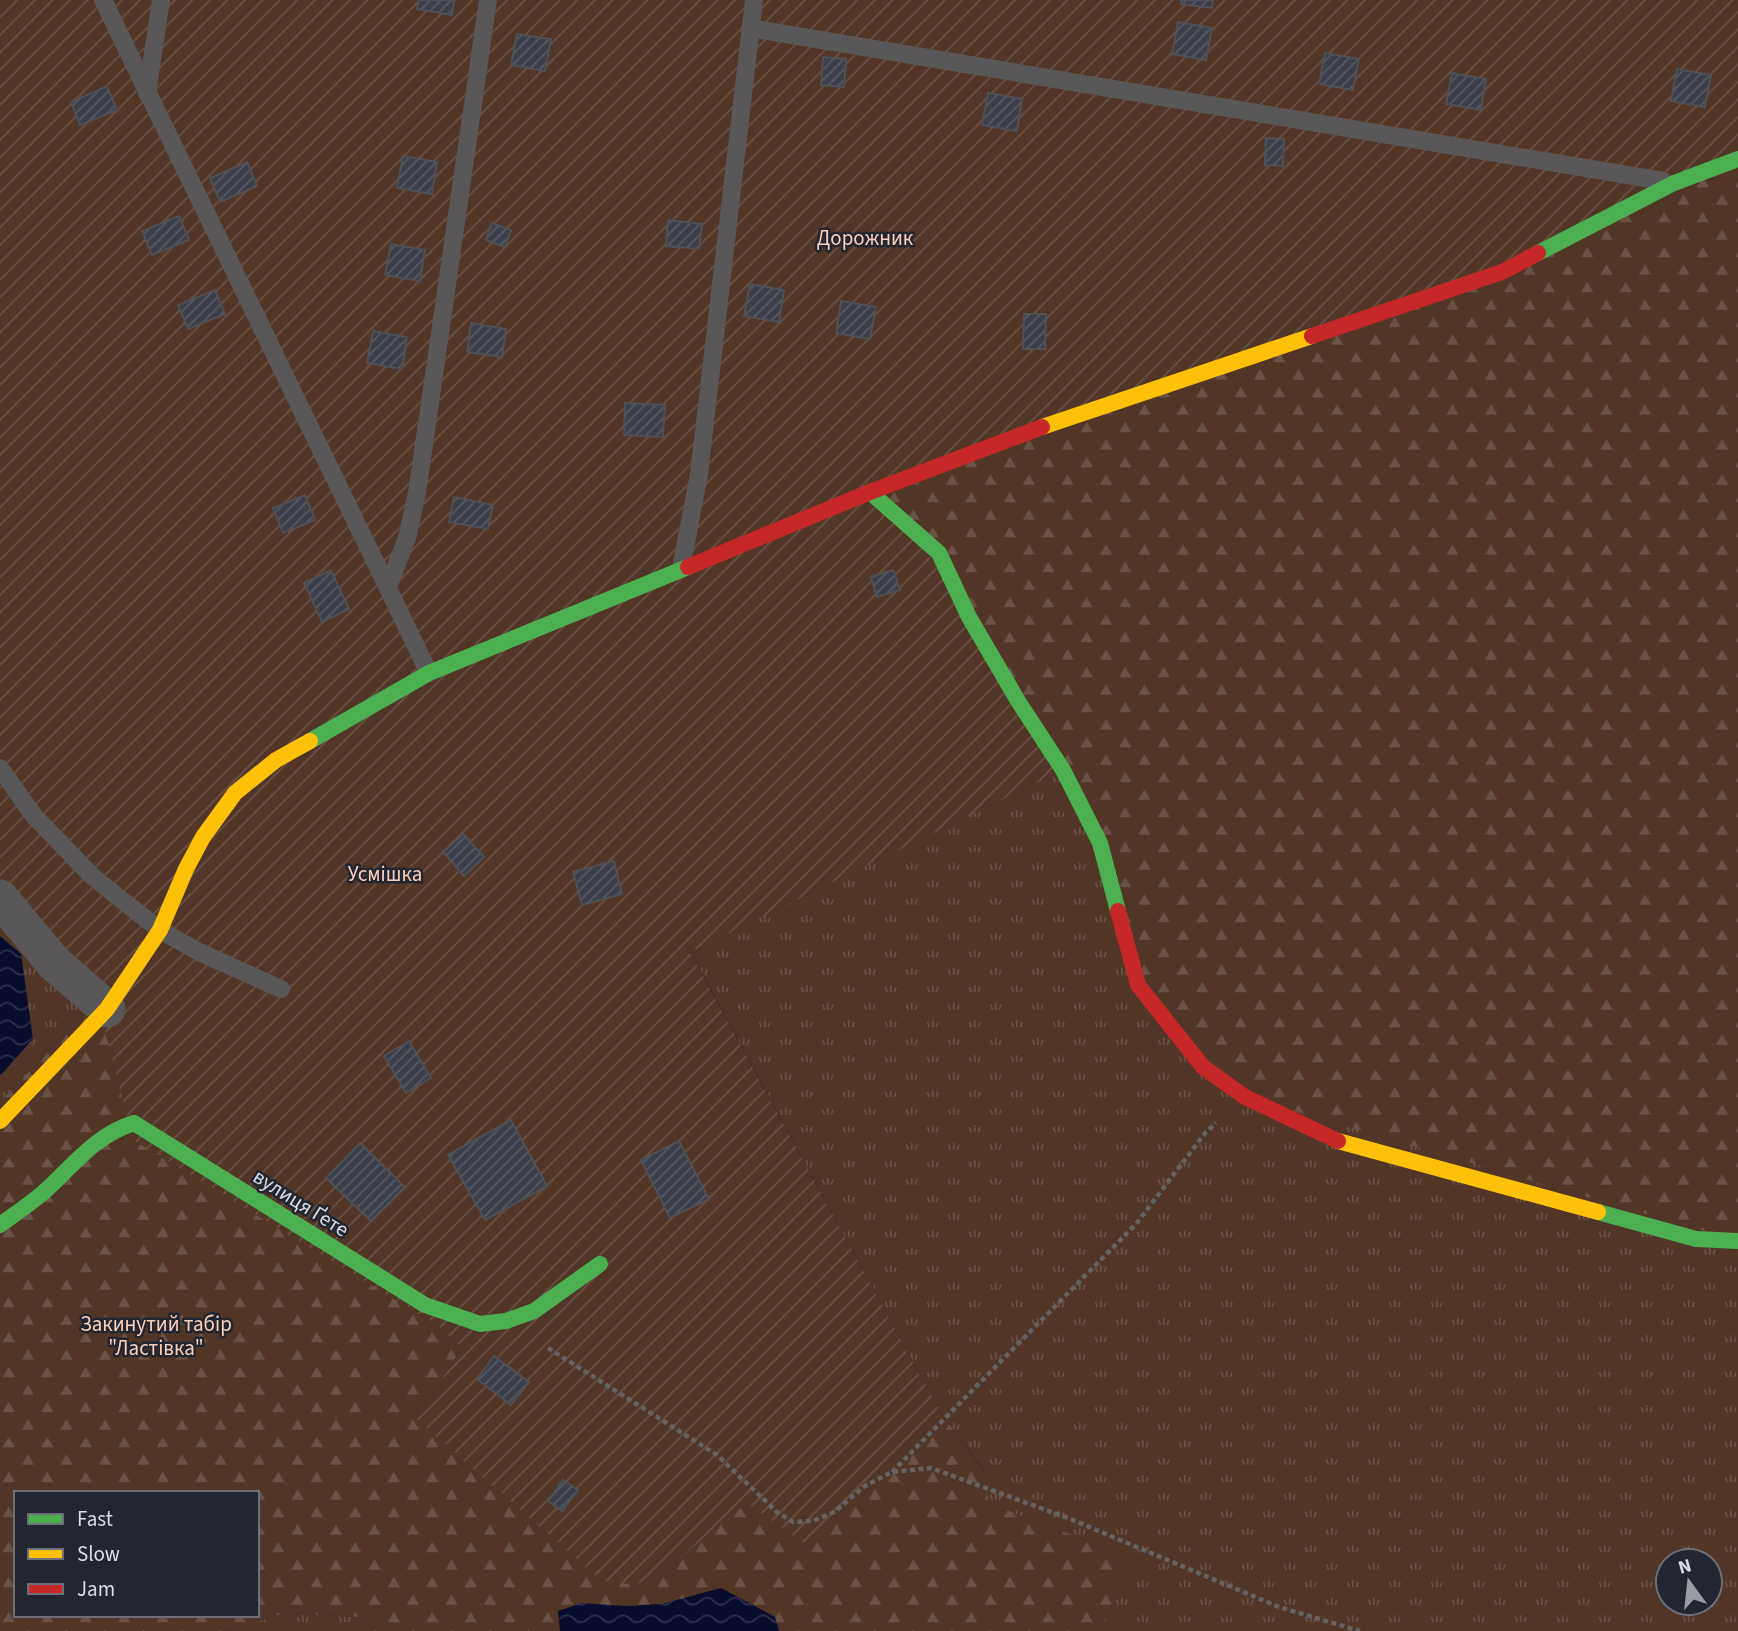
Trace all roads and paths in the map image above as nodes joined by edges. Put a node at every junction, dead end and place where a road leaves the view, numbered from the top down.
1 (103, 0) edge
2 (161, 0) edge
3 (488, 0) edge
4 (754, 0) edge
5 (750, 28) junction
6 (148, 93) junction
7 (1738, 159) edge
8 (1674, 183) junction
9 (870, 492) junction
10 (681, 569) junction
11 (388, 587) junction
12 (429, 673) junction
13 (0, 768) edge
14 (0, 898) edge
15 (160, 930) junction
16 (281, 989) dead end
17 (107, 1009) junction
18 (1245, 1097) junction
19 (0, 1121) edge
20 (0, 1225) edge
21 (1738, 1241) edge
22 (600, 1264) dead end
23 (506, 1321) junction
24 (892, 1472) junction
25 (1360, 1631) edge

1 - 6 lane
2 - 6 lane
3 - 11 lane
4 - 5 lane
5 - 8 lane
5 - 10 lane
6 - 11 lane
7 - 8 street
8 - 9 street
9 - 10 street
9 - 18 street
10 - 12 street
11 - 12 lane
12 - 15 street
13 - 15 lane
14 - 17 street
15 - 16 lane
15 - 17 street
17 - 19 street
18 - 21 street
18 - 24 path
20 - 23 street, вулиця Ґете
22 - 23 street, вулиця Ґете
23 - 24 path
24 - 25 path

